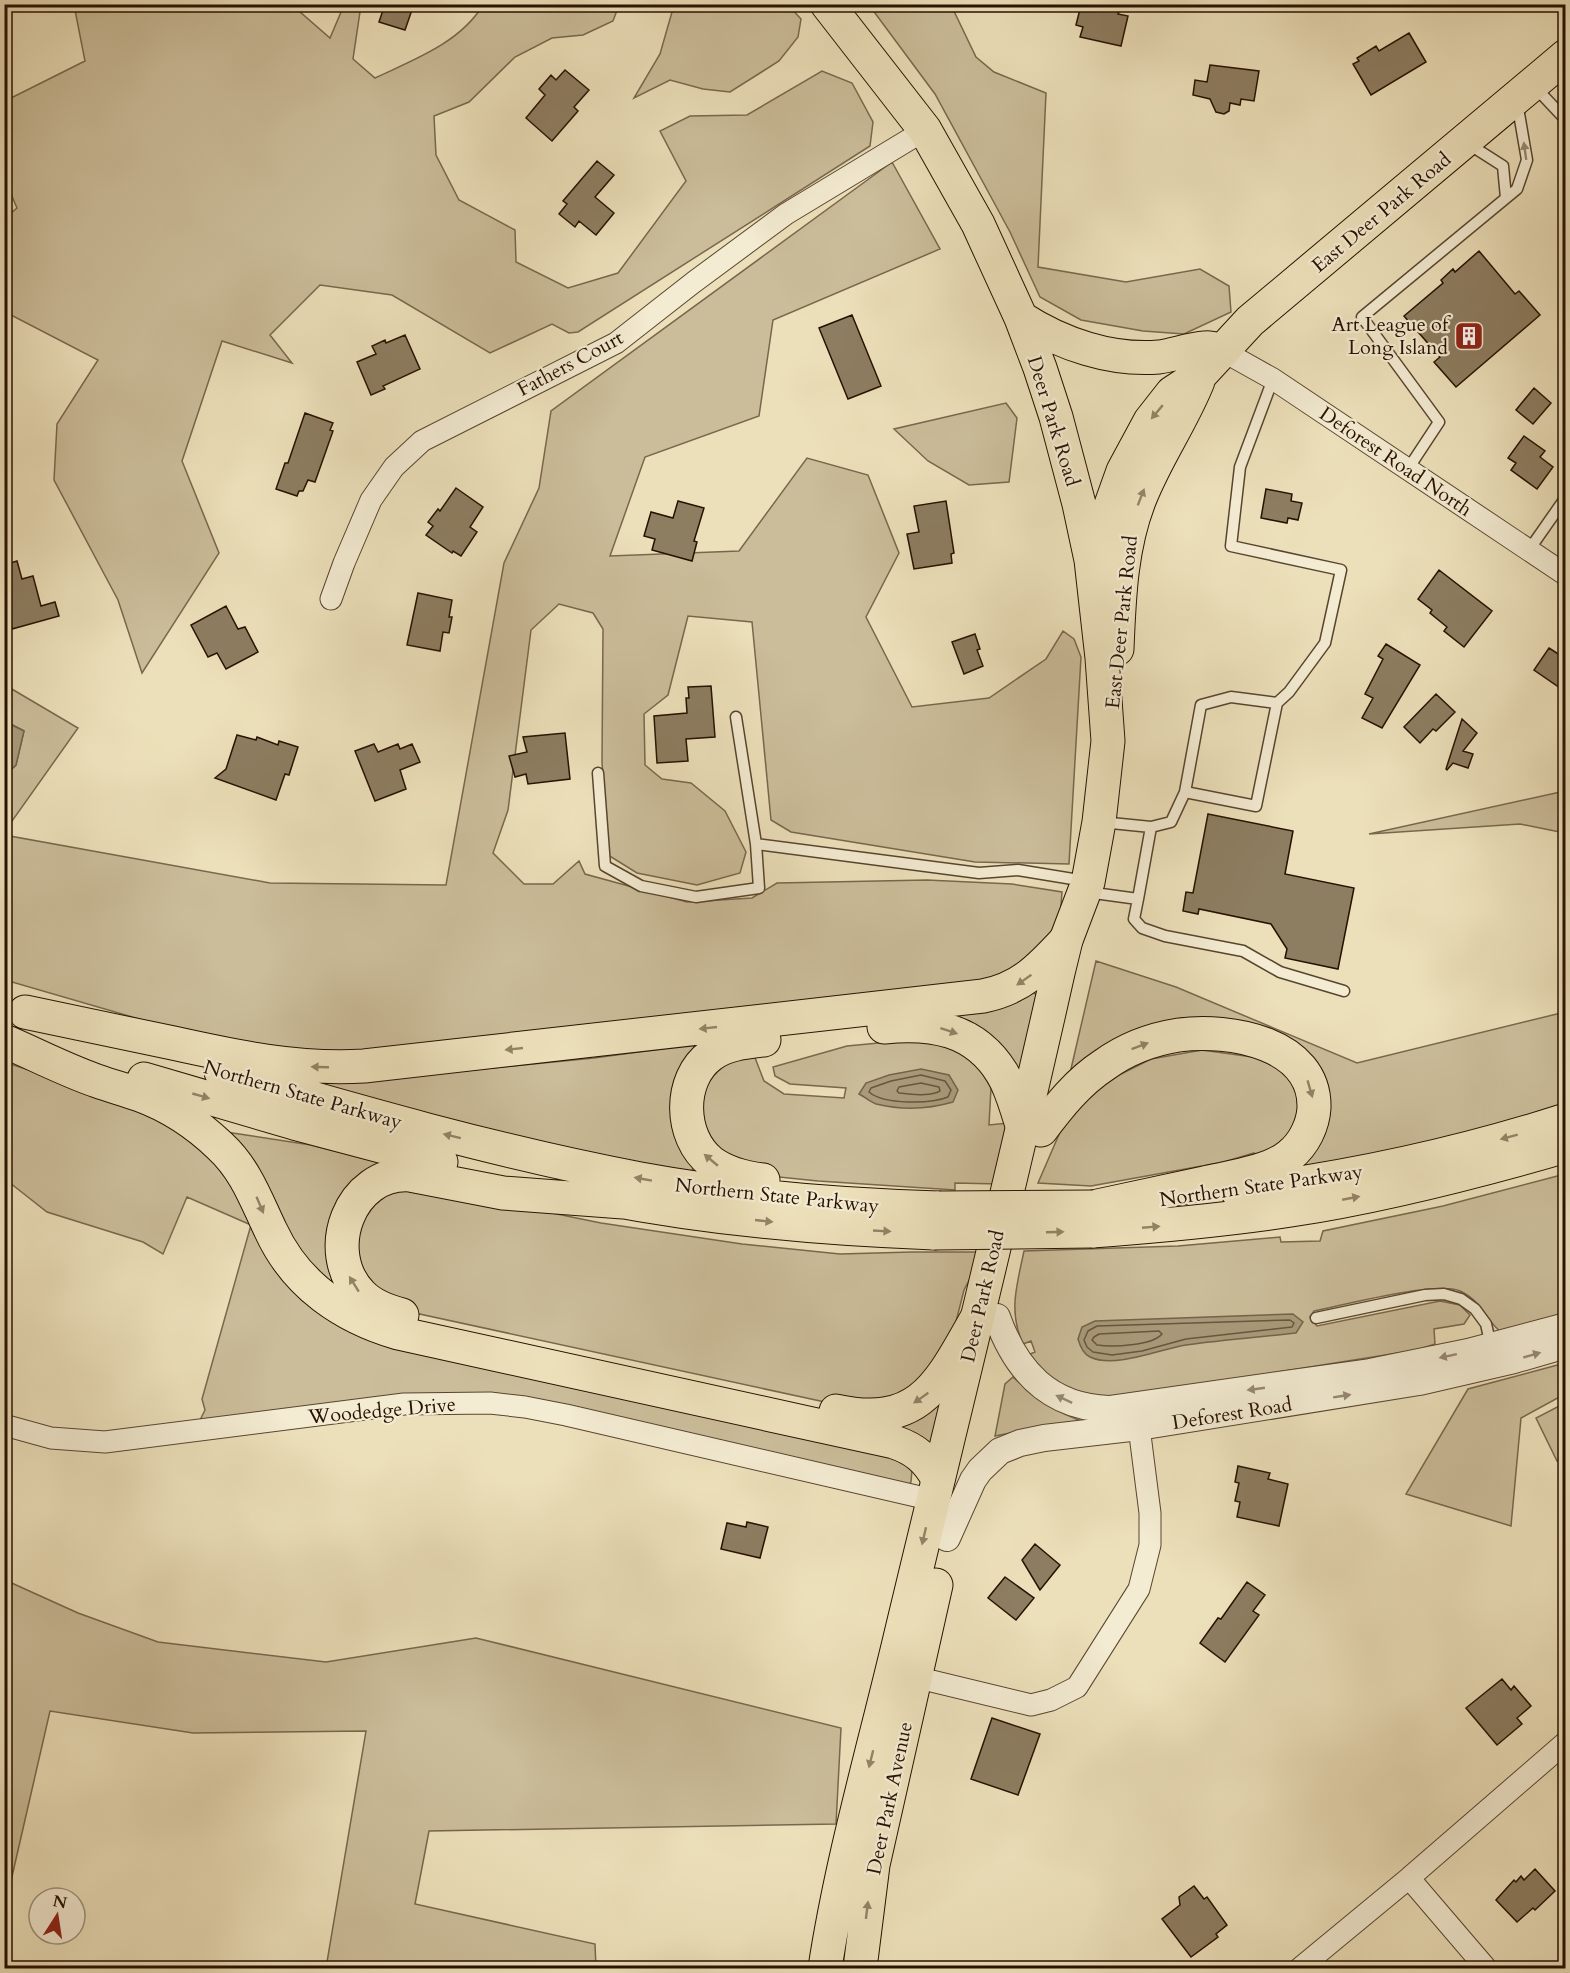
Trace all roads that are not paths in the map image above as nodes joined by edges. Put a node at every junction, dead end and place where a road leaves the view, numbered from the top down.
1 (827, 4) edge
2 (1566, 56) edge
3 (1524, 91) junction
4 (1566, 120) edge
5 (925, 130) junction
6 (1465, 142) junction
7 (1506, 198) junction
8 (978, 224) junction
9 (1022, 318) junction
10 (1223, 351) junction
11 (1101, 353) junction
12 (1201, 374) junction
13 (1273, 379) junction
14 (1408, 468) junction
15 (1566, 498) edge
16 (1529, 550) junction
17 (1091, 560) junction
18 (1566, 575) edge
19 (331, 599) dead end
20 (1277, 703) junction
21 (736, 717) dead end
22 (1108, 741) junction
23 (598, 773) dead end
24 (1185, 792) junction
25 (1099, 822) junction
26 (1151, 827) junction
27 (756, 844) junction
28 (1086, 887) junction
29 (1138, 899) junction
30 (1066, 940) junction
31 (1344, 991) dead end
32 (15, 1008) edge
33 (4, 1039) edge
34 (1566, 1120) edge
35 (1032, 1128) junction
36 (1566, 1146) edge
37 (623, 1202) junction
38 (888, 1206) junction
39 (1093, 1219) junction
40 (936, 1221) junction
41 (987, 1317) junction
42 (1316, 1318) dead end
43 (1566, 1326) edge
44 (1566, 1345) edge
45 (1491, 1346) junction
46 (4, 1425) edge
47 (1139, 1427) junction
48 (935, 1489) junction
49 (947, 1538) junction
50 (926, 1629) joint
51 (915, 1677) junction
52 (885, 1702) joint
53 (1566, 1743) edge
54 (1409, 1878) junction
55 (825, 1968) edge
56 (860, 1968) edge
57 (1300, 1968) edge
58 (1486, 1968) edge

1 - 5 main road, Deer Park Road
2 - 3 main road, East Deer Park Road
3 - 4 lane
3 - 6 main road, East Deer Park Road
7 -> 3 lane
5 - 8 main road, Deer Park Road
5 - 19 street, Fathers Court
6 - 7 lane
6 - 10 main road, East Deer Park Road
7 - 14 lane
8 - 9 main road, Deer Park Road
8 - 11 main road
9 - 11 main road
9 - 17 main road, Deer Park Road
10 - 11 main road
10 - 12 main road, East Deer Park Road
10 - 13 street, Deforest Road North
12 -> 17 main road, East Deer Park Road
22 -> 12 main road, East Deer Park Road
13 - 14 street, Deforest Road North
13 - 20 lane
14 - 16 street, Deforest Road North
15 - 16 lane
16 - 18 street, Deforest Road North
17 - 22 main road, Deer Park Road
20 - 24 lane
20 - 24 lane
21 - 27 lane
22 - 25 main road, Deer Park Road
23 - 27 lane
24 - 26 lane
25 - 26 lane
25 - 28 main road, Deer Park Road
26 - 29 lane
27 - 28 lane
28 - 29 lane
28 - 30 main road, Deer Park Road
28 - 35 main road, Deer Park Road
29 - 31 lane
30 -> 32 main road
30 - 35 main road, Deer Park Road
38 -> 32 main road, Northern State Parkway
33 -> 37 main road, Northern State Parkway
33 -> 48 main road
34 -> 39 main road, Northern State Parkway
38 -> 35 main road
35 -> 39 main road
35 - 41 main road, Deer Park Road
39 -> 36 main road, Northern State Parkway
37 -> 40 main road, Northern State Parkway
41 -> 37 main road
38 - 40 main road, Northern State Parkway
39 - 40 main road, Northern State Parkway, bridge
45 -> 41 street, Deforest Road
41 - 48 main road, Deer Park Road
41 - 49 main road, Deer Park Road
42 - 45 lane
43 - 45 street, Deforest Road
47 -> 44 street, Deforest Road
46 - 48 street, Woodedge Drive
47 - 49 street, Deforest Road
47 - 51 street
48 -> 52 main road, Deer Park Road
49 - 50 main road, Deer Park Road
50 - 51 main road, Deer Park Avenue
56 -> 51 main road, Deer Park Avenue
52 -> 55 main road, Deer Park Avenue
53 - 54 street
54 - 57 street
54 - 58 street

